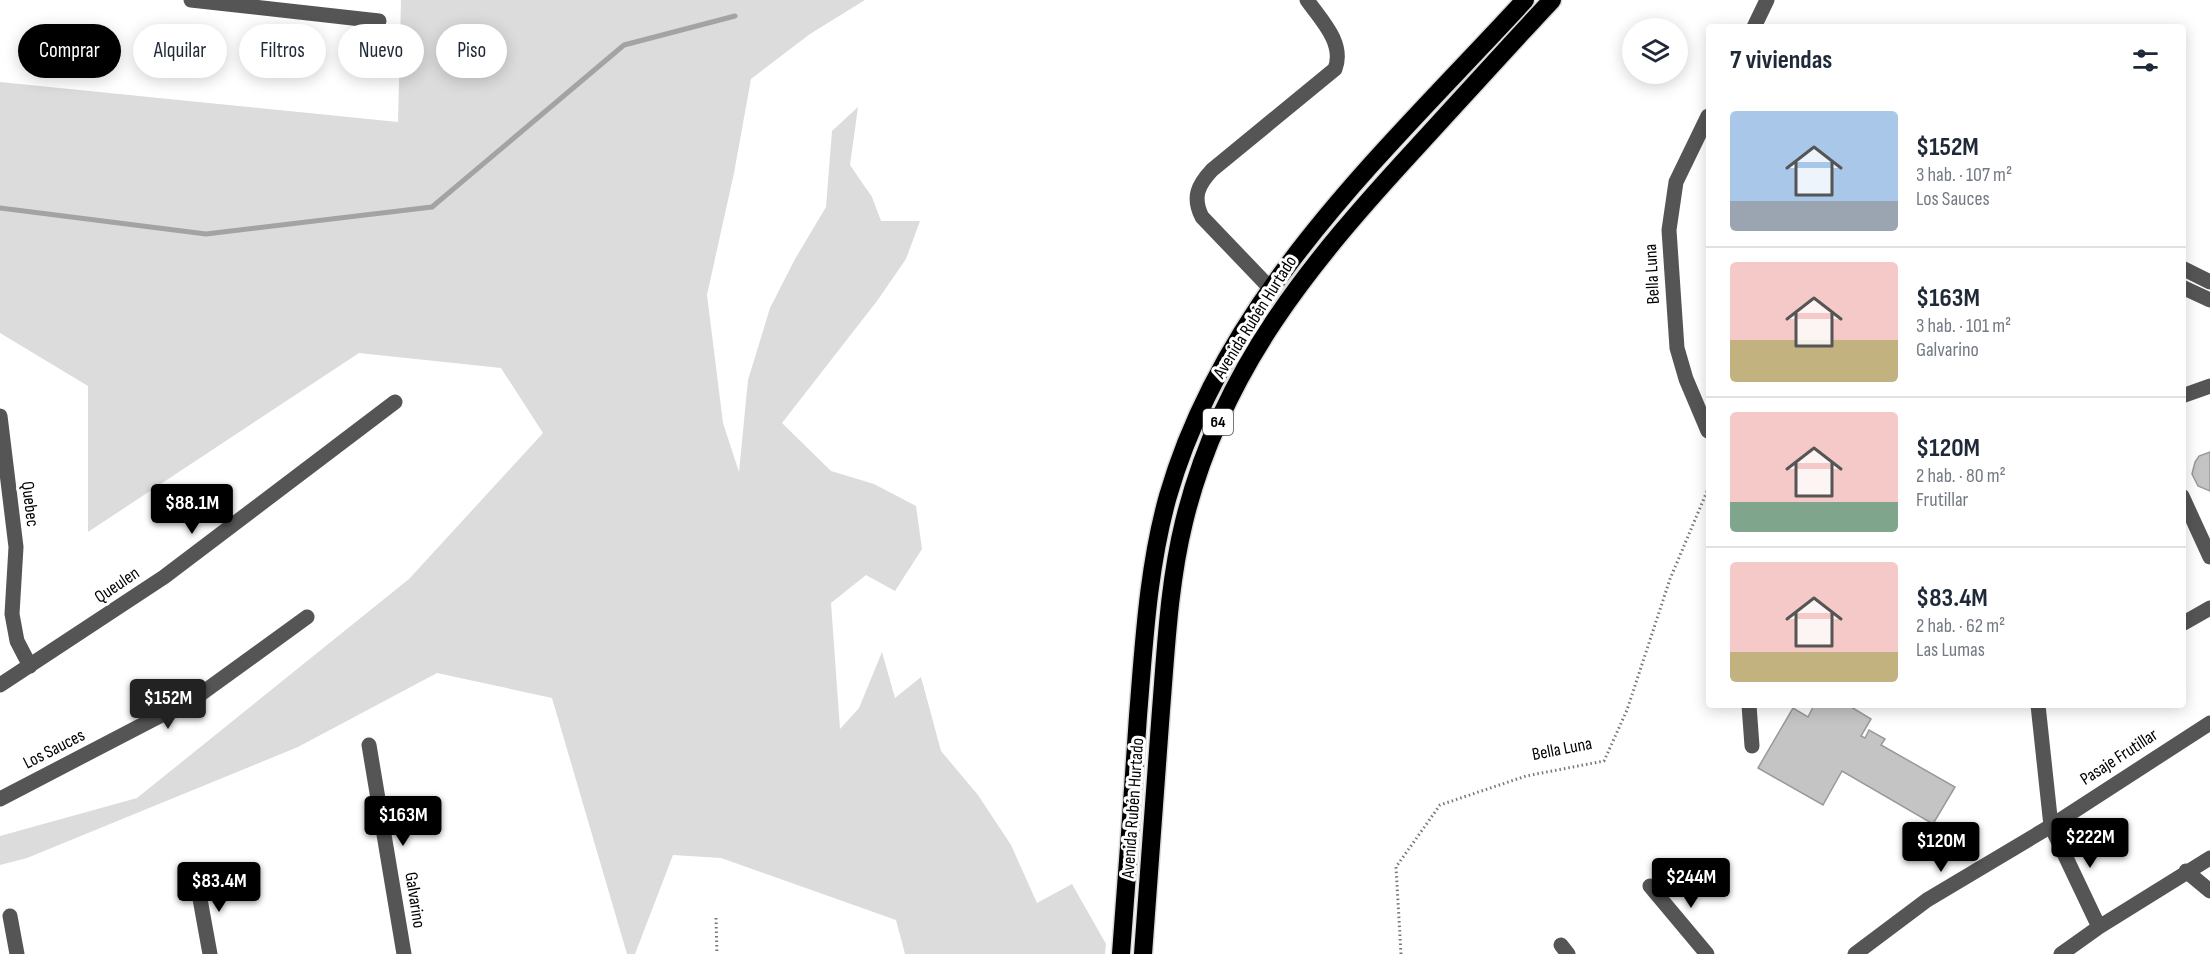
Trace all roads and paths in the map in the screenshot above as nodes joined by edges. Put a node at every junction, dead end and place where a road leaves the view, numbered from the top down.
1 (191, 0) edge
2 (1307, 0) edge
3 (1525, 0) edge
4 (1552, 0) edge
5 (1767, 0) edge
6 (379, 21) dead end
7 (1755, 24) edge
8 (1706, 120) edge
9 (2186, 270) edge
10 (2210, 282) edge
11 (1270, 288) junction
12 (2186, 289) edge
13 (2210, 300) edge
14 (2210, 386) edge
15 (2186, 395) edge
16 (395, 402) dead end
17 (0, 416) edge
18 (1706, 426) edge
19 (1706, 494) edge
20 (2186, 507) edge
21 (2210, 557) edge
22 (2210, 608) edge
23 (307, 616) dead end
24 (2186, 622) edge
25 (30, 666) junction
26 (0, 685) edge
27 (1749, 708) edge
28 (2038, 708) edge
29 (2210, 723) edge
30 (369, 745) dead end
31 (1752, 746) dead end
32 (0, 799) edge
33 (2050, 826) junction
34 (2210, 858) edge
35 (2187, 872) junction
36 (196, 877) dead end
37 (1650, 886) dead end
38 (2210, 891) edge
39 (10, 916) dead end
40 (716, 918) dead end
41 (2099, 927) junction
42 (2067, 953) edge
43 (17, 954) edge
44 (210, 954) edge
45 (404, 954) edge
46 (717, 954) edge
47 (1121, 954) edge
48 (1143, 954) edge
49 (1401, 954) edge
50 (1707, 954) edge
51 (1855, 954) edge

1 - 6 street
2 - 11 street
3 - 11 highway, Avenida Rubén Hurtado / 64
4 - 48 highway, Avenida Rubén Hurtado / 64
5 - 7 street
8 - 18 street, Bella Luna
9 - 10 street
11 - 47 highway, Avenida Rubén Hurtado / 64
12 - 13 street
14 - 15 street
16 - 25 street, Queulen
17 - 25 street, Quebec
19 - 49 path, Bella Luna
20 - 21 street
22 - 24 street
23 - 32 street, Los Sauces
25 - 26 street, Queulen
27 - 31 street
28 - 33 street
29 - 33 street, Pasaje Frutillar
30 - 45 street, Galvarino
33 - 41 street
33 - 51 street, Pasaje Frutillar
34 - 35 street
35 - 38 street
35 - 41 street
36 - 44 street
37 - 50 street
39 - 43 street
40 - 46 path
41 - 42 street

